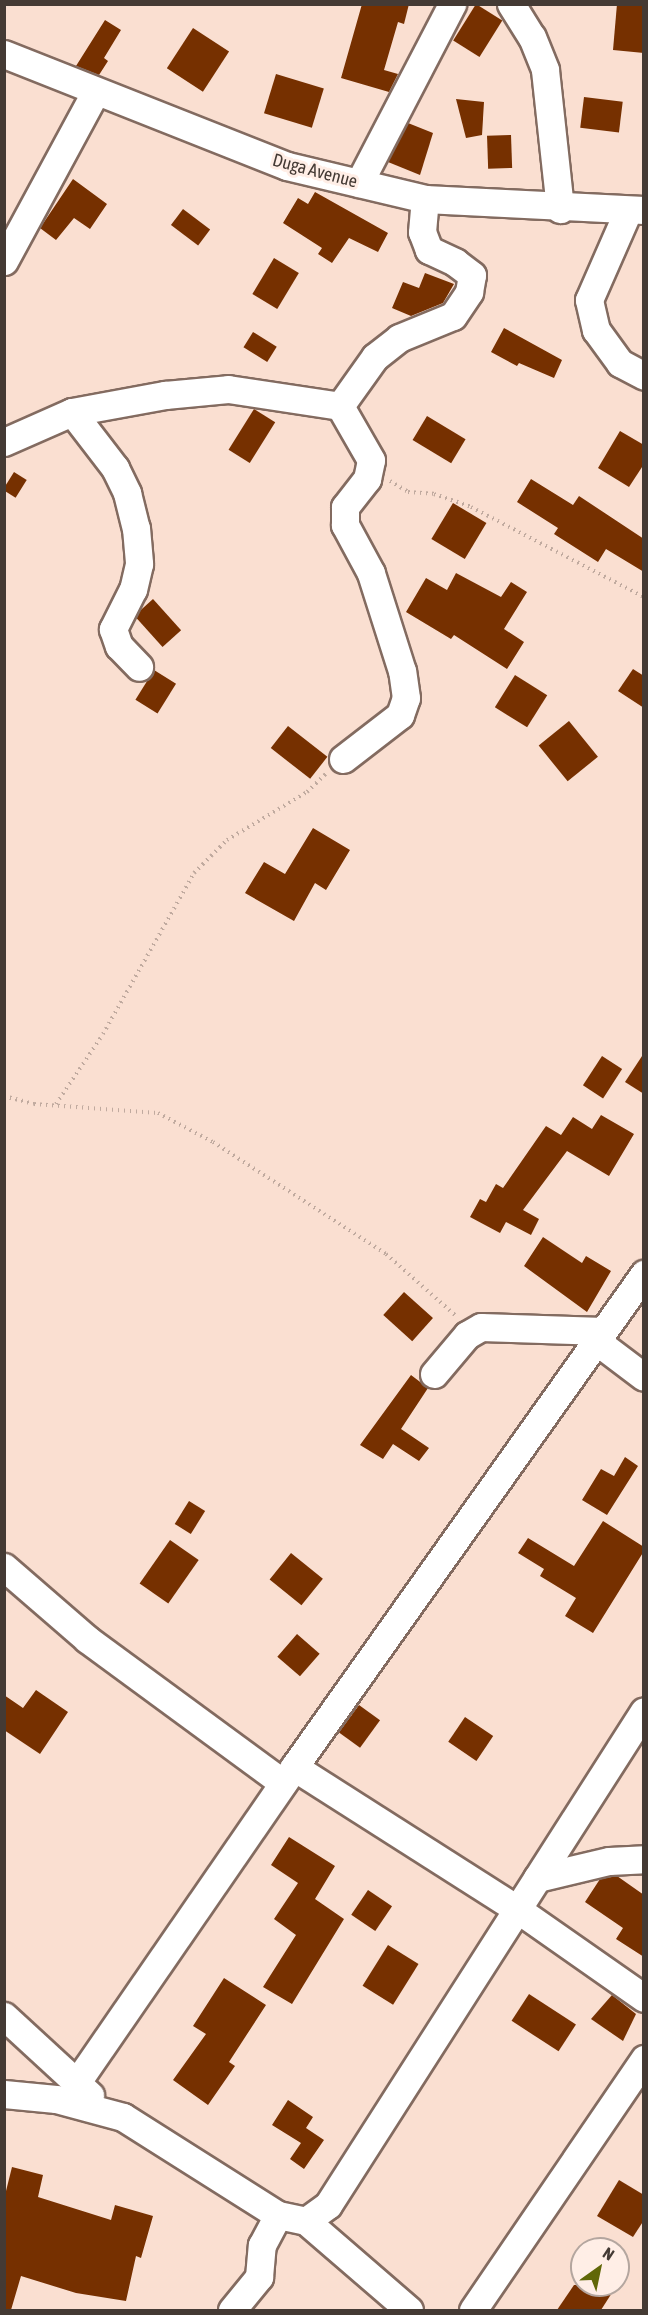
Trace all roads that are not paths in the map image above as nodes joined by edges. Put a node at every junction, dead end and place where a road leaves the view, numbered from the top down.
1 (452, 4) edge
2 (511, 4) edge
3 (4, 54) edge
4 (96, 93) junction
5 (359, 183) junction
6 (426, 200) junction
7 (560, 209) junction
8 (636, 211) edge
9 (4, 261) edge
10 (644, 376) edge
11 (340, 406) junction
12 (72, 412) junction
13 (4, 442) edge
14 (139, 667) dead end
15 (343, 759) road end
16 (644, 1274) edge
17 (599, 1335) junction
18 (434, 1374) dead end
19 (644, 1377) edge
20 (4, 1567) edge
21 (644, 1711) edge
22 (288, 1775) junction
23 (644, 1859) edge
24 (537, 1878) junction
25 (517, 1909) junction
26 (644, 1998) edge
27 (4, 2016) edge
28 (644, 2059) edge
29 (75, 2085) junction
30 (4, 2094) edge
31 (123, 2117) junction
32 (278, 2215) junction
33 (306, 2221) junction
34 (232, 2310) edge
35 (409, 2310) edge
36 (473, 2310) edge

1 - 5 street
2 - 7 street
3 - 4 street, Duga Avenue
4 - 5 street, Duga Avenue
4 - 9 street
5 - 6 street, Duga Avenue
6 - 7 street, Duga Avenue
6 - 11 street
7 - 8 street, Duga Avenue
8 - 10 street
11 - 12 street
11 - 15 street
12 - 13 street
12 - 14 street
16 - 17 street
17 - 18 street
17 - 19 street
17 - 22 street
20 - 22 street
21 - 24 street
22 - 25 street
22 - 29 street
23 - 24 street
24 - 25 street
25 - 26 street
25 - 33 street
27 - 29 street
28 - 36 street
29 - 31 street
30 - 31 street
31 - 32 street
32 - 33 street
32 - 34 street
33 - 35 street

